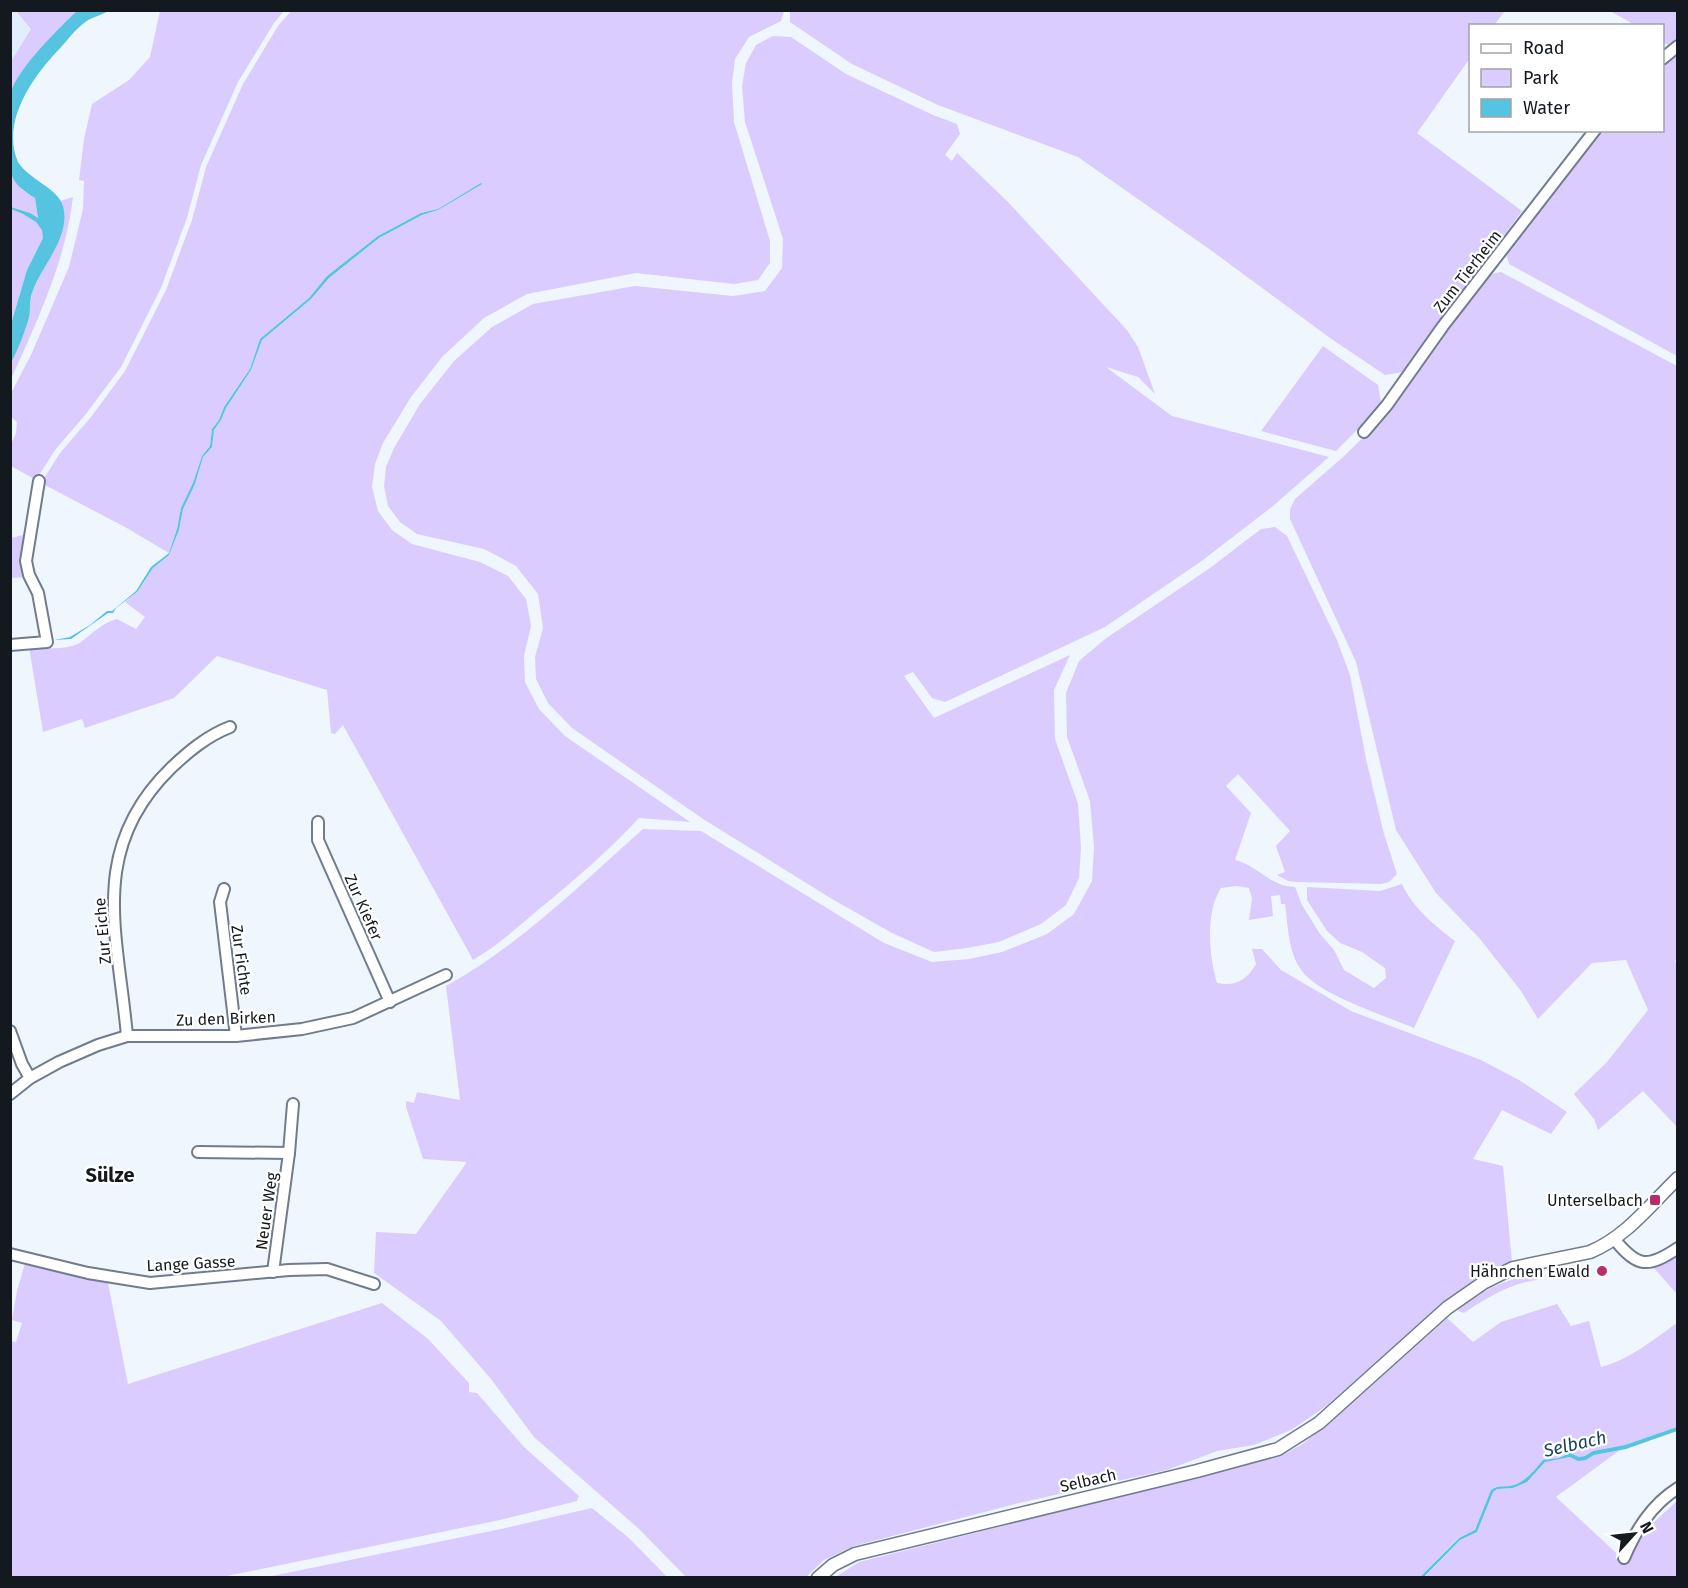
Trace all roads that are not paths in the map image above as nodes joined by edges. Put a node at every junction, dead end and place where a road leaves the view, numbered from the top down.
1 (1677, 46) edge
2 (1664, 56) edge
3 (1593, 132) edge
4 (1364, 432) dead end
5 (39, 481) dead end
6 (10, 645) edge
7 (230, 727) dead end
8 (318, 822) dead end
9 (224, 889) dead end
10 (446, 975) dead end
11 (390, 1002) junction
12 (10, 1031) edge
13 (127, 1036) junction
14 (236, 1036) junction
15 (30, 1078) junction
16 (10, 1094) edge
17 (293, 1104) dead end
18 (198, 1152) dead end
19 (289, 1153) junction
20 (1677, 1178) edge
21 (1615, 1240) junction
22 (1677, 1248) edge
23 (10, 1254) edge
24 (273, 1272) junction
25 (374, 1284) dead end
26 (1677, 1488) edge
27 (1624, 1558) dead end
28 (818, 1578) edge

1 - 2 street
3 - 4 street, Zum Tierheim
5 - 6 street
7 - 13 street, Zur Eiche
8 - 11 street, Zur Kiefer
9 - 14 street, Zur Fichte
10 - 11 street, Zu den Birken
11 - 14 street, Zu den Birken
12 - 15 street
13 - 14 street, Zu den Birken
13 - 15 street, Zu den Birken
15 - 16 street, Zu den Birken
17 - 19 street, Neuer Weg
18 - 19 street, Neuer Weg
19 - 24 street, Neuer Weg
20 - 21 street, Selbach
21 - 22 street
21 - 28 street, Selbach
23 - 24 street, Lange Gasse
24 - 25 street, Lange Gasse
26 - 27 street

